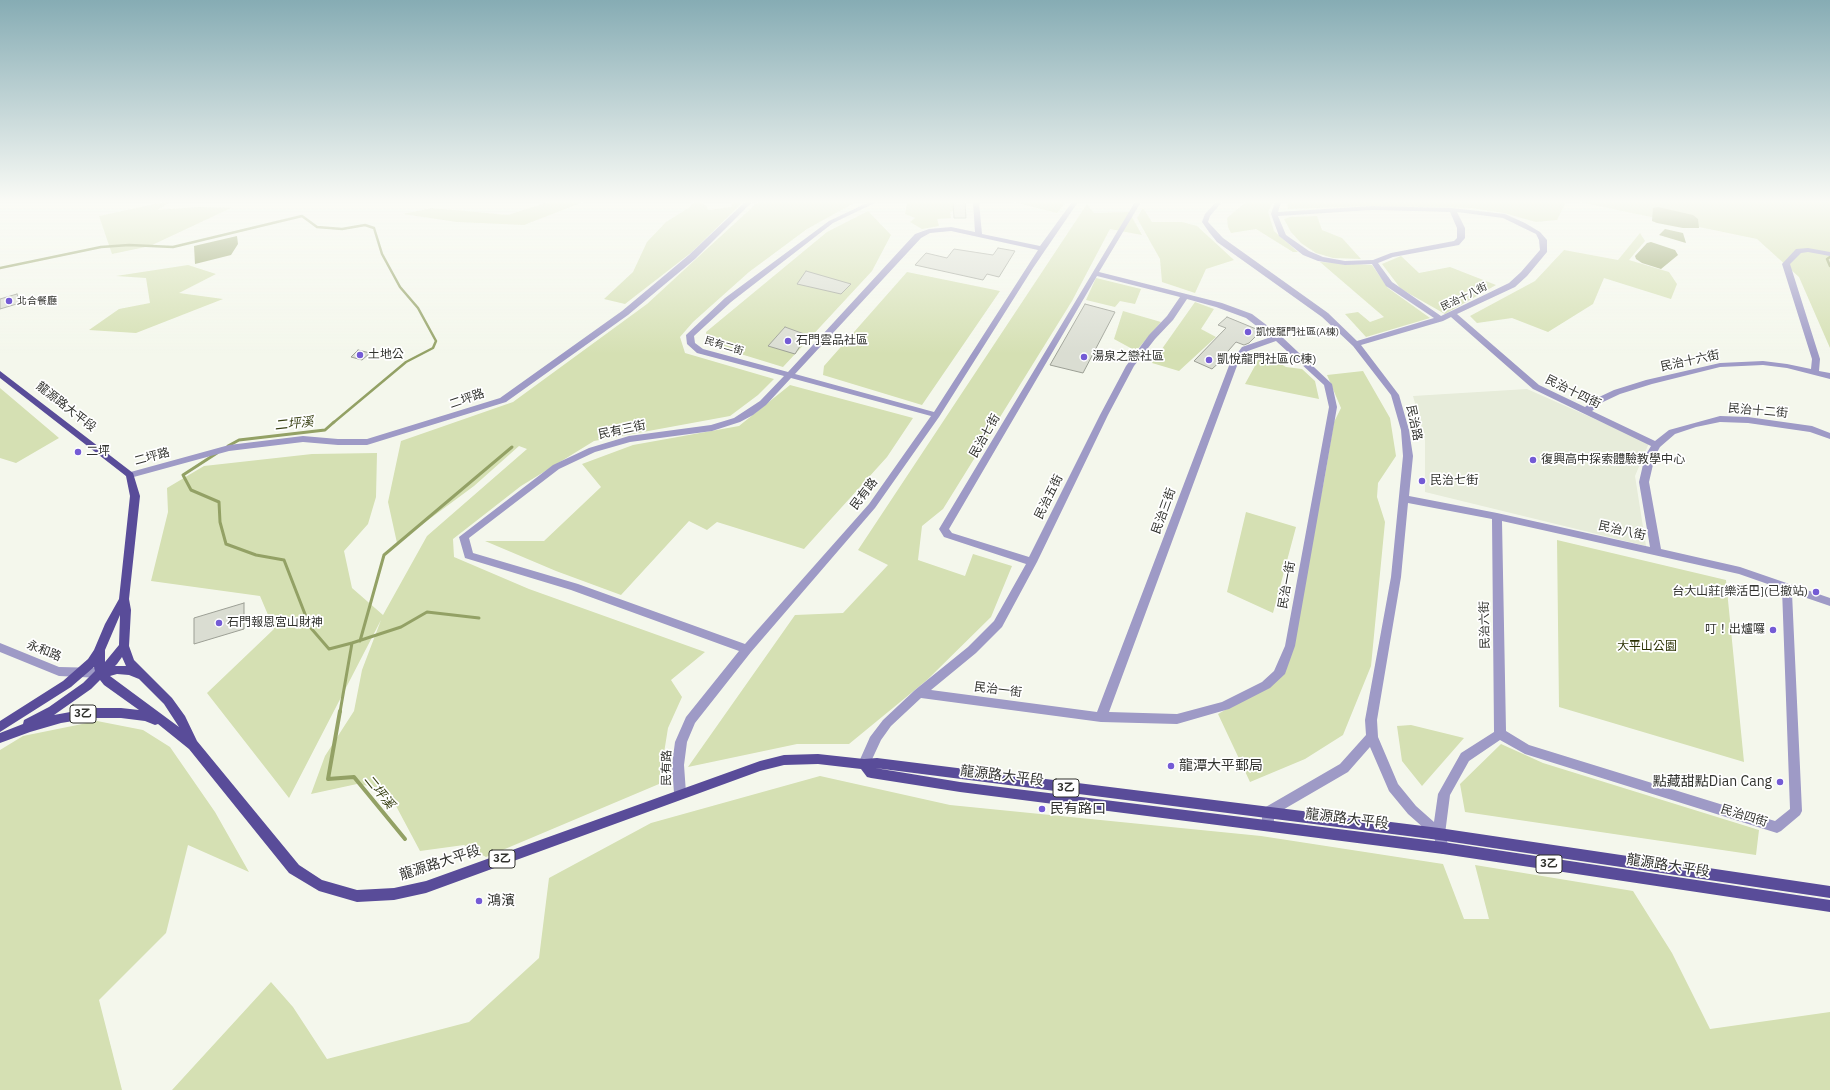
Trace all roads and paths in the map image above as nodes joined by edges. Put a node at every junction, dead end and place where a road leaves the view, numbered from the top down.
1 (696, 253) edge
2 (790, 253) edge
3 (902, 253) edge
4 (1040, 253) edge
5 (1107, 253) edge
6 (1239, 253) edge
7 (1306, 253) edge
8 (1403, 253) edge
9 (1542, 253) edge
10 (1797, 253) edge
11 (1374, 262) junction
12 (1095, 273) junction
13 (1185, 296) junction
14 (1453, 314) junction
15 (1440, 319) junction
16 (1278, 338) junction
17 (1356, 344) junction
18 (1815, 371) junction
19 (0, 374) edge
20 (789, 376) junction
21 (1830, 376) edge
22 (1586, 411) junction
23 (936, 415) junction
24 (1830, 436) edge
25 (1656, 445) junction
26 (130, 475) junction
27 (1405, 499) junction
28 (1497, 516) junction
29 (1656, 552) junction
30 (1032, 562) junction
31 (1786, 588) junction
32 (124, 599) junction
33 (1830, 602) edge
34 (124, 646) junction
35 (0, 647) edge
36 (747, 649) junction
37 (100, 650) junction
38 (81, 673) junction
39 (101, 673) junction
40 (141, 676) junction
41 (919, 693) junction
42 (50, 695) junction
43 (1101, 717) junction
44 (168, 725) junction
45 (0, 727) edge
46 (1500, 734) junction
47 (0, 738) edge
48 (1372, 738) junction
49 (193, 745) junction
50 (864, 764) junction
51 (680, 793) junction
52 (1268, 819) junction
53 (1439, 834) junction
54 (1443, 848) junction
55 (1830, 892) edge
56 (1830, 906) edge

1 - 26 street, 二坪路
2 - 20 street, 民有二街
3 - 20 street, 民有三街
4 - 23 street, 民有路
5 - 12 street
6 - 17 street, 民治路
7 - 11 street
8 - 11 street
9 - 14 street, 民治十八街
10 - 18 street
11 - 15 street
12 - 13 street, 民治一街
12 - 30 street, 民治七街
13 - 16 street, 民治一街
13 - 30 street, 民治五街
14 - 15 street, 民治十八街
14 - 22 street, 民治十四街
15 - 17 street, 民治十八街
16 - 43 street, 民治三街
16 - 43 street, 民治一街
17 - 27 street, 民治路
18 - 21 street, 民治十六街
18 - 22 street, 民治十六街
19 - 26 main road, 龍源路大平段
20 - 23 street, 民有二街
20 - 36 street, 民有三街
22 - 25 street, 民治十四街
23 - 36 street, 民有路
24 - 25 street, 民治十二街
25 - 29 street, 民治十二街
26 - 32 main road, 龍源路大平段
27 - 28 street, 民治八街
27 - 48 street, 民治路
28 - 29 street, 民治八街
28 - 46 street, 民治六街
29 - 31 street, 民治八街
30 - 41 street, 民治五街
31 - 33 street, 民治八街
31 - 46 street, 民治四街
32 - 34 main road, 龍源路大平段
32 - 37 main road, 龍源路大平段
34 - 39 main road
34 - 40 main road, 龍源路大平段
35 - 38 street, 永和路
36 - 51 street, 民有路
37 - 38 main road
37 - 39 main road, 龍源路大平段
38 - 39 street, 永和路
38 - 42 main road, 3乙
39 - 40 main road, 龍源路大平段 / 3乙
39 - 42 main road, 3乙
39 - 44 main road, 龍源路大平段 / 3乙
39 - 47 main road, 3乙
40 - 49 main road, 龍源路大平段 / 3乙
41 - 43 street, 民治一街
41 - 50 street
42 - 45 main road, 3乙
44 - 47 main road, 3乙
44 - 49 main road, 龍源路大平段 / 3乙
46 - 53 street
48 - 52 street
48 - 53 street
49 - 51 main road, 龍源路大平段 / 3乙
50 - 51 main road, 龍源路大平段 / 3乙
50 - 52 main road, 龍源路大平段 / 3乙
52 - 53 main road, 龍源路大平段 / 3乙
52 - 54 main road, 龍源路大平段 / 3乙
53 - 54 street
53 - 55 main road, 龍源路大平段 / 3乙
54 - 56 main road, 龍源路大平段 / 3乙

